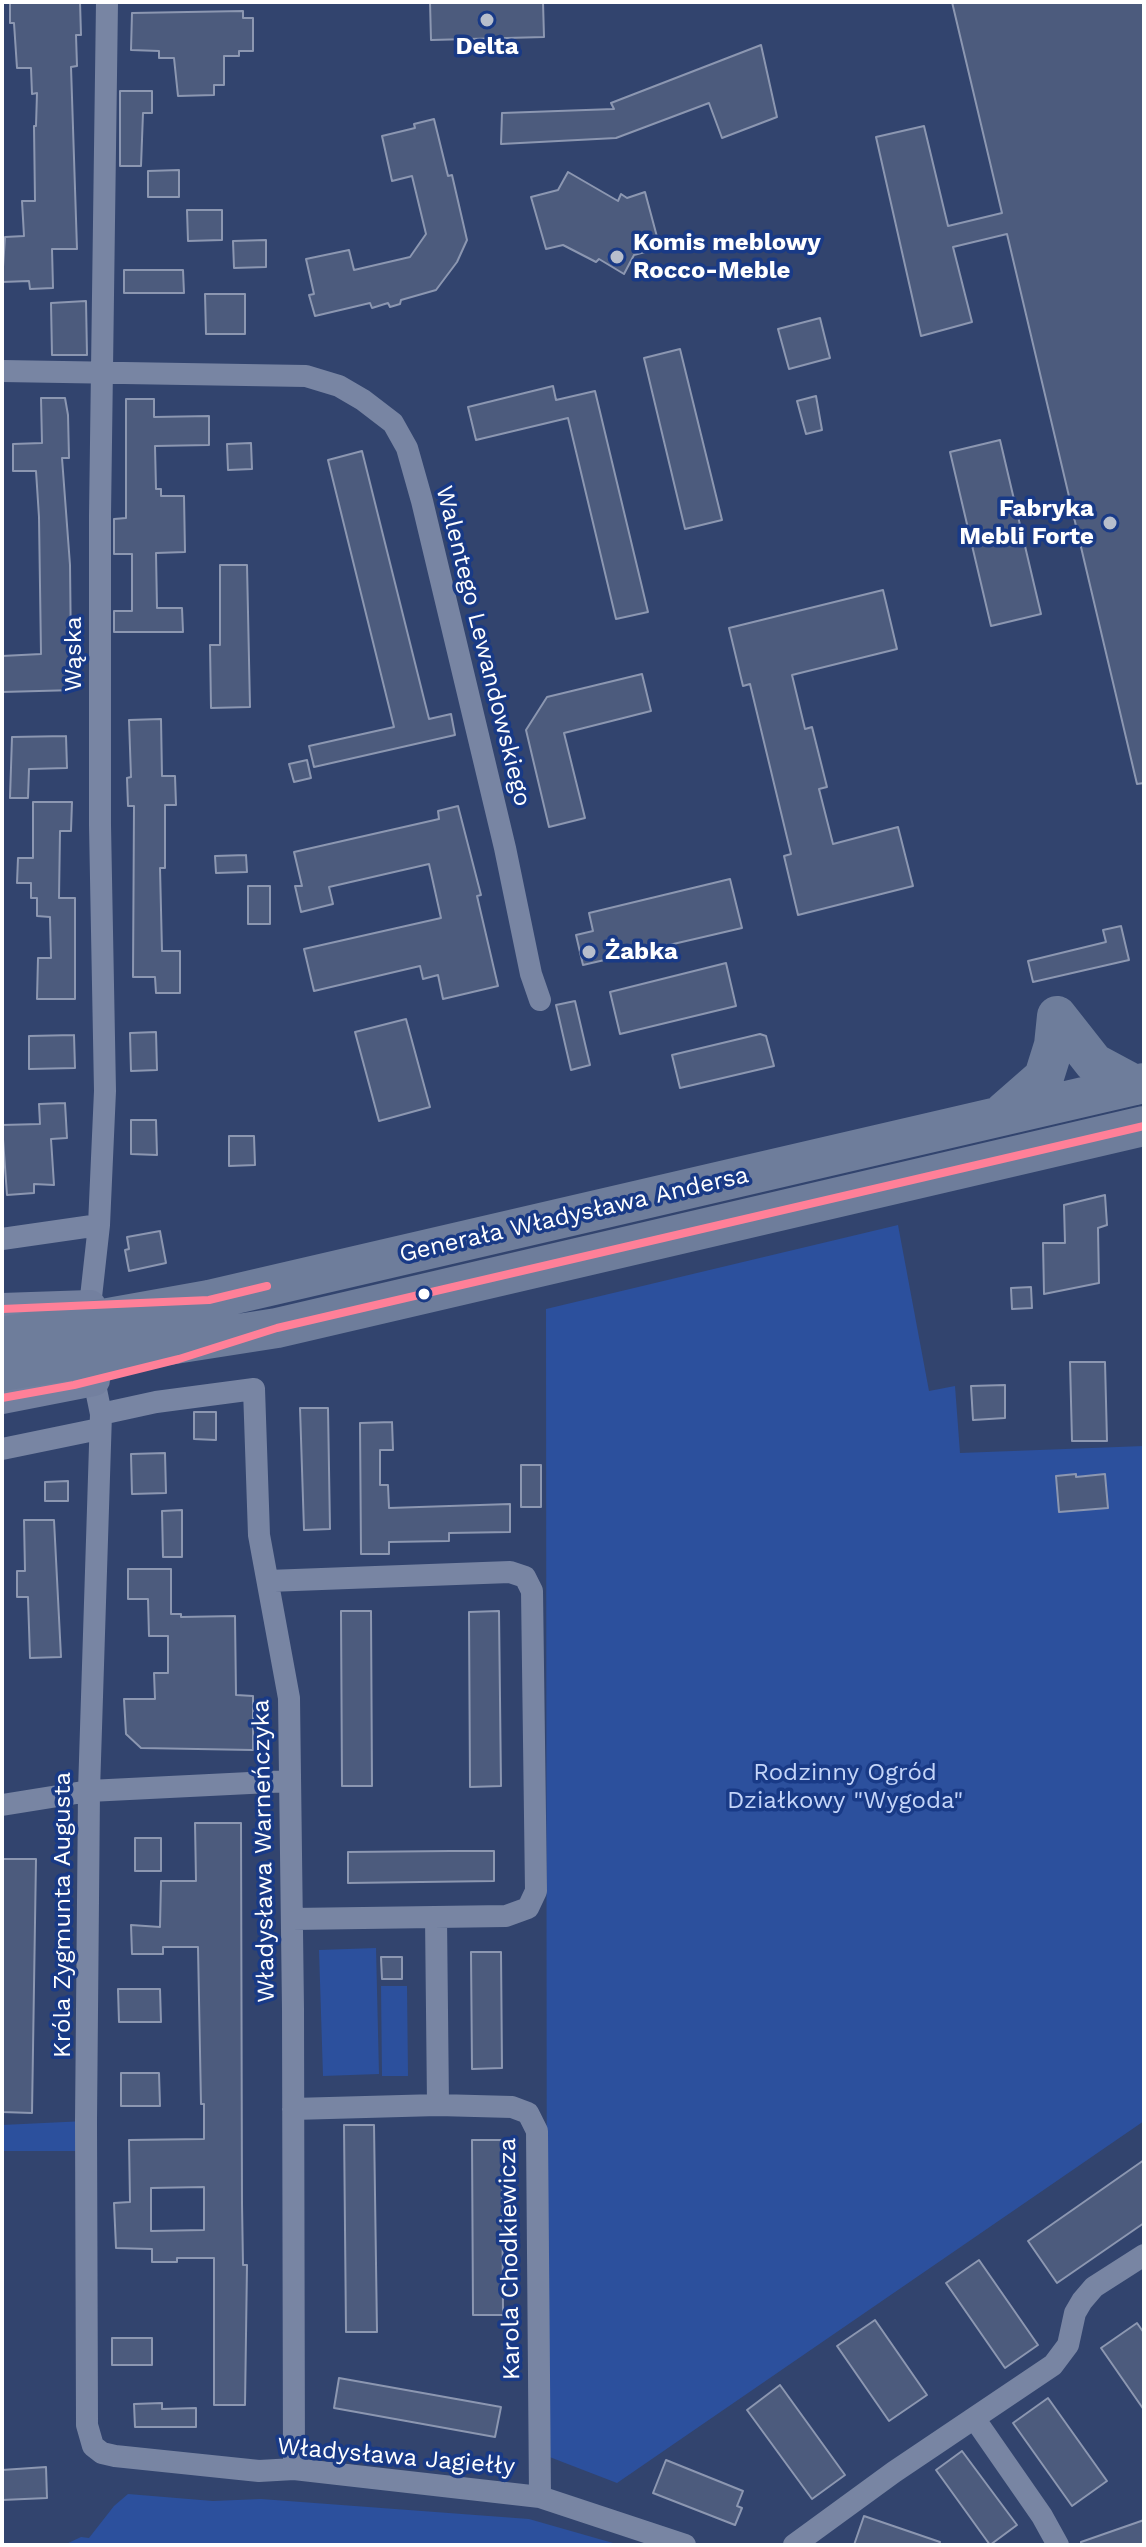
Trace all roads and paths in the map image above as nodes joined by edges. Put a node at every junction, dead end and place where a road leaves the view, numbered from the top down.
1 (107, 2) edge
2 (2, 371) edge
3 (100, 374) junction
4 (540, 1000) dead end
5 (1140, 1084) edge
6 (1000, 1116) junction
7 (1144, 1126) edge
8 (99, 1225) junction
9 (2, 1239) edge
10 (209, 1300) junction
11 (90, 1306) junction
12 (2, 1309) edge
13 (277, 1328) junction
14 (2, 1337) edge
15 (2, 1371) edge
16 (2, 1398) edge
17 (98, 1408) junction
18 (2, 1449) edge
19 (268, 1581) junction
20 (290, 1781) junction
21 (89, 1791) junction
22 (2, 1805) edge
23 (436, 1917) junction
24 (292, 1919) junction
25 (438, 2105) junction
26 (293, 2109) junction
27 (1141, 2263) edge
28 (974, 2418) junction
29 (96, 2450) joint
30 (294, 2469) junction
31 (540, 2497) junction
32 (685, 2545) edge
33 (794, 2545) edge
34 (1058, 2545) edge

1 - 3 street, Wąska
2 - 3 street, Walentego Lewandowskiego
3 - 4 street, Walentego Lewandowskiego
3 - 8 street, Wąska
5 - 6 highway, Generała Władysława Andersa
5 - 6 highway
6 - 10 highway, Generała Władysława Andersa
7 - 13 highway, Generała Władysława Andersa
8 - 9 street
8 - 11 street, Wąska
10 - 11 highway
10 - 14 highway, Generała Władysława Andersa
11 - 12 main road
13 - 15 highway, Generała Władysława Andersa
13 - 17 highway
16 - 17 main road
17 - 18 street
17 - 19 street, Władysława Warneńczyka
17 - 21 street, Króla Zygmunta Augusta
19 - 20 street, Władysława Warneńczyka
19 - 23 street
20 - 21 street
20 - 24 street, Władysława Warneńczyka
21 - 22 street
21 - 29 street, Króla Zygmunta Augusta
23 - 24 street
23 - 25 street
24 - 26 street, Władysława Warneńczyka
25 - 26 street, Karola Chodkiewicza
25 - 31 street, Karola Chodkiewicza
26 - 30 street, Władysława Warneńczyka
27 - 28 street
28 - 33 street
28 - 34 street
29 - 30 street, Władysława Jagiełły
30 - 31 street, Władysława Jagiełły
31 - 32 street, Władysława Jagiełły

